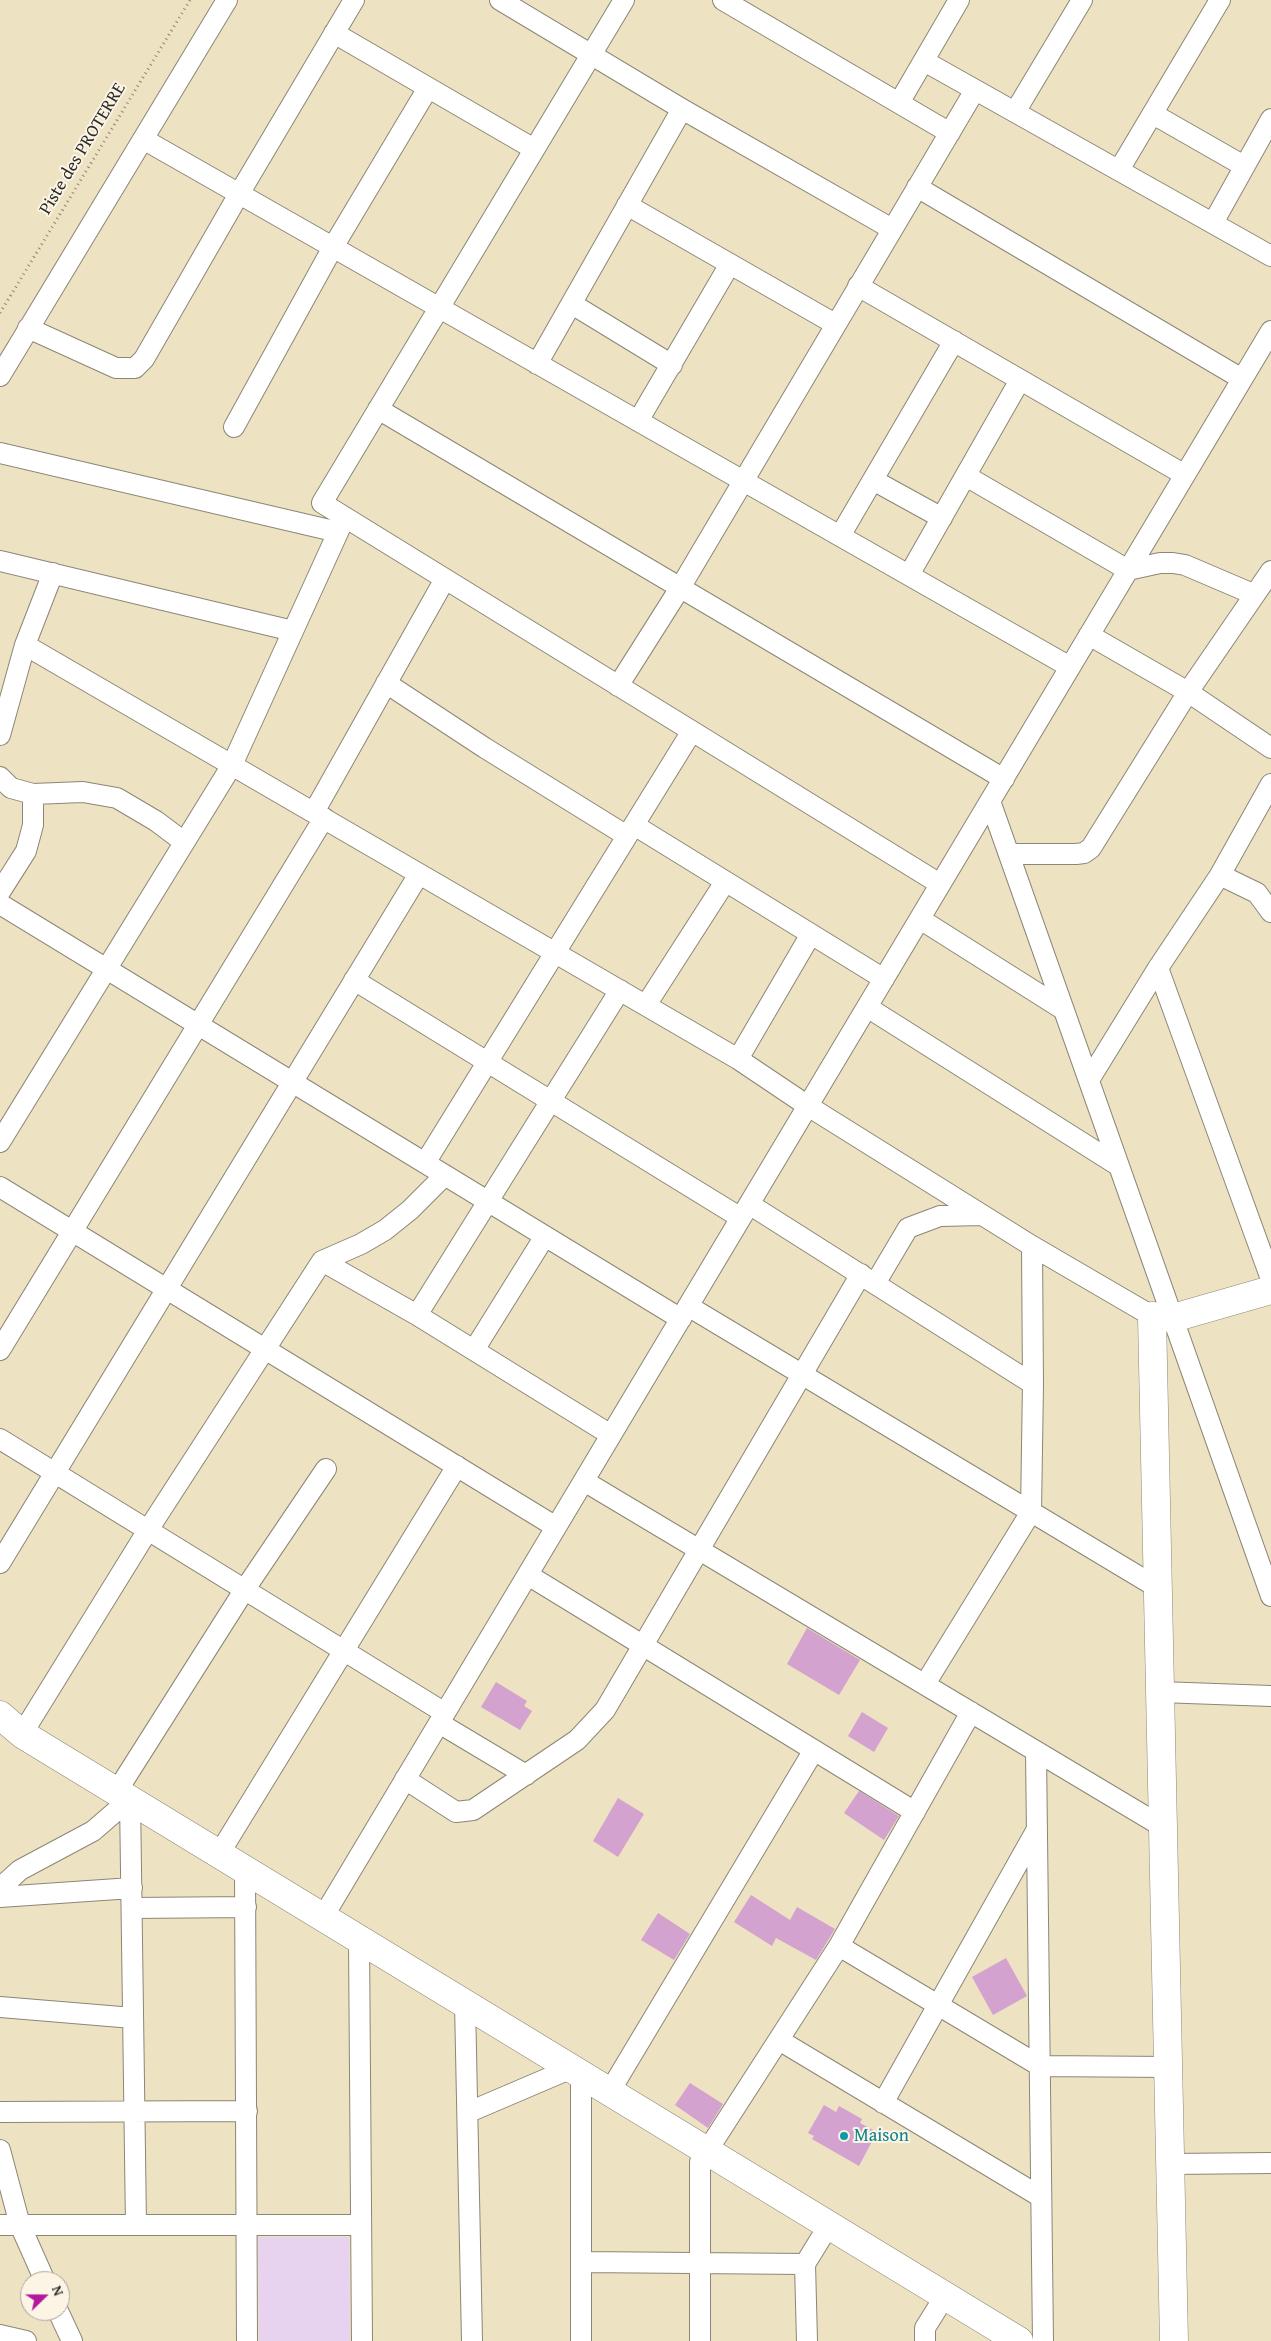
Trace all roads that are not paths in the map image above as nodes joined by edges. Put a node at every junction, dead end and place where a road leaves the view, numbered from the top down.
1 (227, 0) edge
2 (354, 0) edge
3 (500, 0) edge
4 (624, 0) edge
5 (723, 0) edge
6 (959, 0) edge
7 (1082, 0) edge
8 (1220, 0) edge
9 (334, 33) junction
10 (592, 54) junction
11 (924, 61) junction
12 (428, 88) junction
13 (975, 90) junction
14 (899, 103) junction
15 (682, 109) junction
16 (1015, 112) junction
17 (1153, 114) junction
18 (1271, 119) edge
19 (950, 133) junction
20 (143, 139) junction
21 (534, 149) junction
22 (1244, 166) junction
23 (1119, 170) junction
24 (917, 187) junction
25 (239, 194) junction
26 (627, 205) junction
27 (1213, 223) junction
28 (892, 229) junction
29 (333, 247) junction
30 (1271, 256) edge
31 (730, 264) junction
32 (858, 286) junction
33 (572, 304) junction
34 (439, 308) junction
35 (835, 324) junction
36 (28, 328) junction
37 (1271, 331) edge
38 (954, 341) junction
39 (537, 364) junction
40 (672, 365) junction
41 (0, 376) edge
42 (1242, 379) junction
43 (1020, 380) junction
44 (378, 409) junction
45 (638, 421) junction
46 (234, 427) dead end
47 (0, 453) edge
48 (1185, 475) junction
49 (966, 476) junction
50 (742, 480) junction
51 (873, 480) junction
52 (942, 518) junction
53 (341, 525) junction
54 (840, 536) junction
55 (0, 561) edge
56 (1128, 570) junction
57 (1271, 571) edge
58 (54, 573) junction
59 (909, 575) junction
60 (444, 579) junction
61 (680, 588) junction
62 (1253, 594) junction
63 (293, 631) junction
64 (1089, 635) junction
65 (25, 645) junction
66 (1070, 667) junction
67 (386, 683) junction
68 (618, 686) junction
69 (1188, 692) junction
70 (692, 731) junction
71 (0, 735) edge
72 (1271, 748) edge
73 (232, 765) junction
74 (0, 777) edge
75 (1004, 779) junction
76 (1271, 784) edge
77 (33, 794) junction
78 (990, 801) junction
79 (319, 815) junction
80 (630, 830) junction
81 (184, 842) junction
82 (1009, 854) junction
83 (419, 874) junction
84 (1220, 875) junction
85 (725, 882) junction
86 (940, 884) junction
87 (0, 892) edge
88 (0, 904) edge
89 (1271, 912) edge
90 (920, 919) junction
91 (811, 934) junction
92 (555, 952) junction
93 (1158, 968) junction
94 (106, 969) junction
95 (884, 979) junction
96 (354, 980) junction
97 (620, 990) junction
98 (646, 1005) junction
99 (867, 1007) junction
100 (1064, 1010) junction
101 (198, 1024) junction
102 (738, 1059) junction
103 (487, 1062) junction
104 (1089, 1080) junction
105 (293, 1082) junction
106 (550, 1101) junction
107 (808, 1106) junction
108 (0, 1142) edge
109 (425, 1163) junction
110 (1119, 1166) junction
111 (445, 1175) junction
112 (0, 1187) edge
113 (488, 1201) junction
114 (745, 1211) junction
115 (982, 1215) junction
116 (72, 1231) junction
117 (545, 1236) junction
118 (1032, 1246) junction
119 (322, 1261) junction
120 (868, 1278) junction
121 (1271, 1279) edge
122 (167, 1289) junction
123 (1271, 1290) edge
124 (685, 1312) junction
125 (417, 1315) junction
126 (1163, 1317) junction
127 (264, 1348) junction
128 (0, 1350) edge
129 (474, 1350) junction
130 (802, 1374) junction
131 (1033, 1384) junction
132 (611, 1435) junction
133 (0, 1439) edge
134 (457, 1466) junction
135 (326, 1469) dead end
136 (55, 1473) junction
137 (584, 1481) junction
138 (1030, 1512) junction
139 (556, 1527) junction
140 (148, 1530) junction
141 (699, 1550) junction
142 (0, 1564) edge
143 (528, 1575) junction
144 (1158, 1588) junction
145 (245, 1589) junction
146 (1271, 1596) edge
147 (643, 1645) junction
148 (344, 1651) junction
149 (924, 1684) junction
150 (1160, 1692) junction
151 (1271, 1696) edge
152 (971, 1712) junction
153 (0, 1715) edge
154 (442, 1718) junction
155 (22, 1734) junction
156 (814, 1750) junction
157 (1036, 1751) junction
158 (526, 1775) junction
159 (405, 1779) junction
160 (123, 1795) junction
161 (915, 1812) junction
162 (1163, 1827) junction
163 (1037, 1829) junction
164 (219, 1854) junction
165 (245, 1869) junction
166 (0, 1888) edge
167 (132, 1888) junction
168 (0, 1897) edge
169 (246, 1907) junction
170 (132, 1908) junction
171 (323, 1917) junction
172 (359, 1939) junction
173 (839, 1946) junction
174 (465, 2003) junction
175 (938, 2006) junction
176 (0, 2007) edge
177 (134, 2018) junction
178 (779, 2040) junction
179 (1040, 2066) junction
180 (1168, 2067) junction
181 (577, 2071) junction
182 (610, 2092) junction
183 (882, 2103) junction
184 (246, 2110) junction
185 (134, 2111) junction
186 (0, 2112) edge
187 (469, 2112) junction
188 (0, 2150) edge
189 (707, 2151) junction
190 (1271, 2163) edge
191 (1170, 2164) junction
192 (1041, 2197) junction
193 (10, 2225) edge
194 (136, 2225) junction
195 (247, 2225) junction
196 (361, 2225) junction
197 (829, 2225) junction
198 (582, 2262) junction
199 (700, 2263) junction
200 (805, 2264) junction
201 (39, 2271) edge
202 (945, 2296) junction
203 (63, 2321) edge
204 (0, 2335) edge
205 (26, 2341) edge
206 (72, 2341) edge
207 (247, 2341) edge
208 (362, 2341) edge
209 (472, 2341) edge
210 (581, 2341) edge
211 (700, 2341) edge
212 (807, 2341) edge
213 (926, 2341) edge
214 (1019, 2341) edge
215 (1043, 2341) edge
216 (1174, 2341) edge

1 - 20 street
2 - 9 street
3 - 10 street
4 - 10 street
5 - 14 street
6 - 11 street
7 - 16 street
8 - 17 street
9 - 12 street
9 - 25 street
10 - 15 street
10 - 21 street
11 - 13 street
11 - 14 street
12 - 21 street
12 - 29 street
13 - 16 street
13 - 19 street
14 - 19 street
15 - 26 street
15 - 28 street
16 - 23 street
17 - 22 street
17 - 23 street
18 - 22 street
19 - 24 street
20 - 25 street
20 - 36 street
21 - 34 street
22 - 27 street
23 - 27 street
24 - 28 street
24 - 42 street
25 - 29 street
25 - 36 street
26 - 31 street
26 - 33 street
27 - 30 street
28 - 32 street
29 - 34 street
29 - 46 street
31 - 35 street
31 - 40 street
32 - 35 street
32 - 38 street
33 - 39 street
33 - 40 street
34 - 39 street
34 - 44 street
35 - 50 street
36 - 41 street
37 - 42 street
38 - 43 street
38 - 51 street
39 - 45 street
40 - 45 street
42 - 48 street
43 - 48 street
43 - 49 street
44 - 53 street
44 - 61 street
45 - 50 street
47 - 53 street
48 - 56 street
49 - 52 street
49 - 56 street
50 - 54 street
50 - 61 street
51 - 52 street
51 - 54 street
52 - 59 street
53 - 60 street
53 - 63 street
54 - 59 street
55 - 58 street
56 - 62 street
56 - 64 street
57 - 62 street
58 - 63 street
58 - 65 street
59 - 66 street
60 - 67 street
60 - 68 street
61 - 68 street
61 - 75 street
62 - 69 street
63 - 73 street
64 - 66 street
64 - 69 street
65 - 71 street
65 - 73 street
66 - 75 street
67 - 79 street
67 - 80 street
68 - 70 street
69 - 72 street
69 - 82 street
70 - 80 street
70 - 86 street
73 - 79 street
73 - 81 street
74 - 77 street
75 - 78 street
76 - 84 street
77 - 81 street
77 - 87 street
78 - 82 street
78 - 86 street
79 - 83 street
79 - 101 street
80 - 85 street
80 - 92 street
81 - 94 street
82 - 100 street
83 - 92 street
83 - 96 street
84 - 89 street
84 - 93 street
85 - 91 street
85 - 98 street
86 - 90 street
88 - 94 street
90 - 95 street
90 - 100 street
91 - 95 street
91 - 102 street
92 - 97 street
92 - 103 street
93 - 104 street
93 - 121 street
94 - 101 street
94 - 108 street
95 - 99 street
96 - 103 street
96 - 105 street
97 - 98 street
97 - 106 street
98 - 102 street
99 - 107 street
99 - 110 street
100 - 104 street
101 - 105 street
101 - 116 street
102 - 107 street
103 - 106 street
103 - 109 street
104 - 110 street
105 - 109 street
105 - 122 street
106 - 113 street
106 - 114 street
107 - 114 street
107 - 115 street
109 - 111 street
110 - 126 street
111 - 113 street
111 - 119 street
112 - 116 street
113 - 117 street
113 - 125 street
114 - 120 street
114 - 124 street
115 - 118 street
115 - 120 street
116 - 122 street
116 - 128 street
117 - 124 street
117 - 129 street
118 - 126 street
118 - 131 street
119 - 125 street
119 - 127 street
120 - 130 street
120 - 131 street
122 - 127 street
122 - 136 street
123 - 126 street
124 - 130 street
124 - 132 street
125 - 129 street
126 - 144 street
126 - 146 street
127 - 134 street
127 - 140 street
129 - 132 street
130 - 138 street
130 - 141 street
131 - 138 street
132 - 137 street
133 - 136 street
134 - 139 street
134 - 148 street
135 - 145 street
136 - 140 street
136 - 142 street
137 - 139 street
137 - 141 street
138 - 144 street
138 - 149 street
139 - 143 street
140 - 145 street
140 - 155 street
141 - 147 street
141 - 149 street
143 - 147 street
143 - 154 street
144 - 150 street
145 - 148 street
145 - 160 street
147 - 156 street
147 - 158 street
148 - 154 street
148 - 164 street
149 - 152 street
150 - 151 street
150 - 162 street
152 - 157 street
152 - 161 street
153 - 155 street
154 - 158 street
154 - 159 street
155 - 160 street
156 - 161 street
156 - 182 street
157 - 162 street
157 - 163 street
158 - 159 street
159 - 171 street
160 - 164 street
160 - 166 street
160 - 167 street
161 - 173 street
162 - 180 street
163 - 175 street
163 - 179 street
164 - 165 street
165 - 169 street
165 - 171 street
167 - 168 street
167 - 170 street
169 - 170 street
169 - 184 street
170 - 177 street
171 - 172 street
172 - 174 street
172 - 196 street
173 - 175 street
173 - 178 street
174 - 181 street
174 - 187 street
175 - 179 street
175 - 183 street
176 - 177 street
177 - 185 street
178 - 183 street
178 - 189 street
179 - 180 street
179 - 192 street
180 - 191 street
181 - 182 street
181 - 187 street
181 - 198 street
182 - 189 street
183 - 192 street
184 - 185 street
184 - 195 street
185 - 186 street
185 - 194 street
187 - 209 street
188 - 193 street
189 - 197 street
189 - 199 street
190 - 191 street
191 - 216 street
192 - 215 street
193 - 194 street
193 - 201 street
194 - 195 street
195 - 196 street
195 - 207 street
196 - 208 street
197 - 200 street
197 - 202 street
198 - 199 street
198 - 210 street
199 - 200 street
199 - 211 street
200 - 212 street
202 - 213 street
202 - 214 street
203 - 206 street
204 - 205 street

